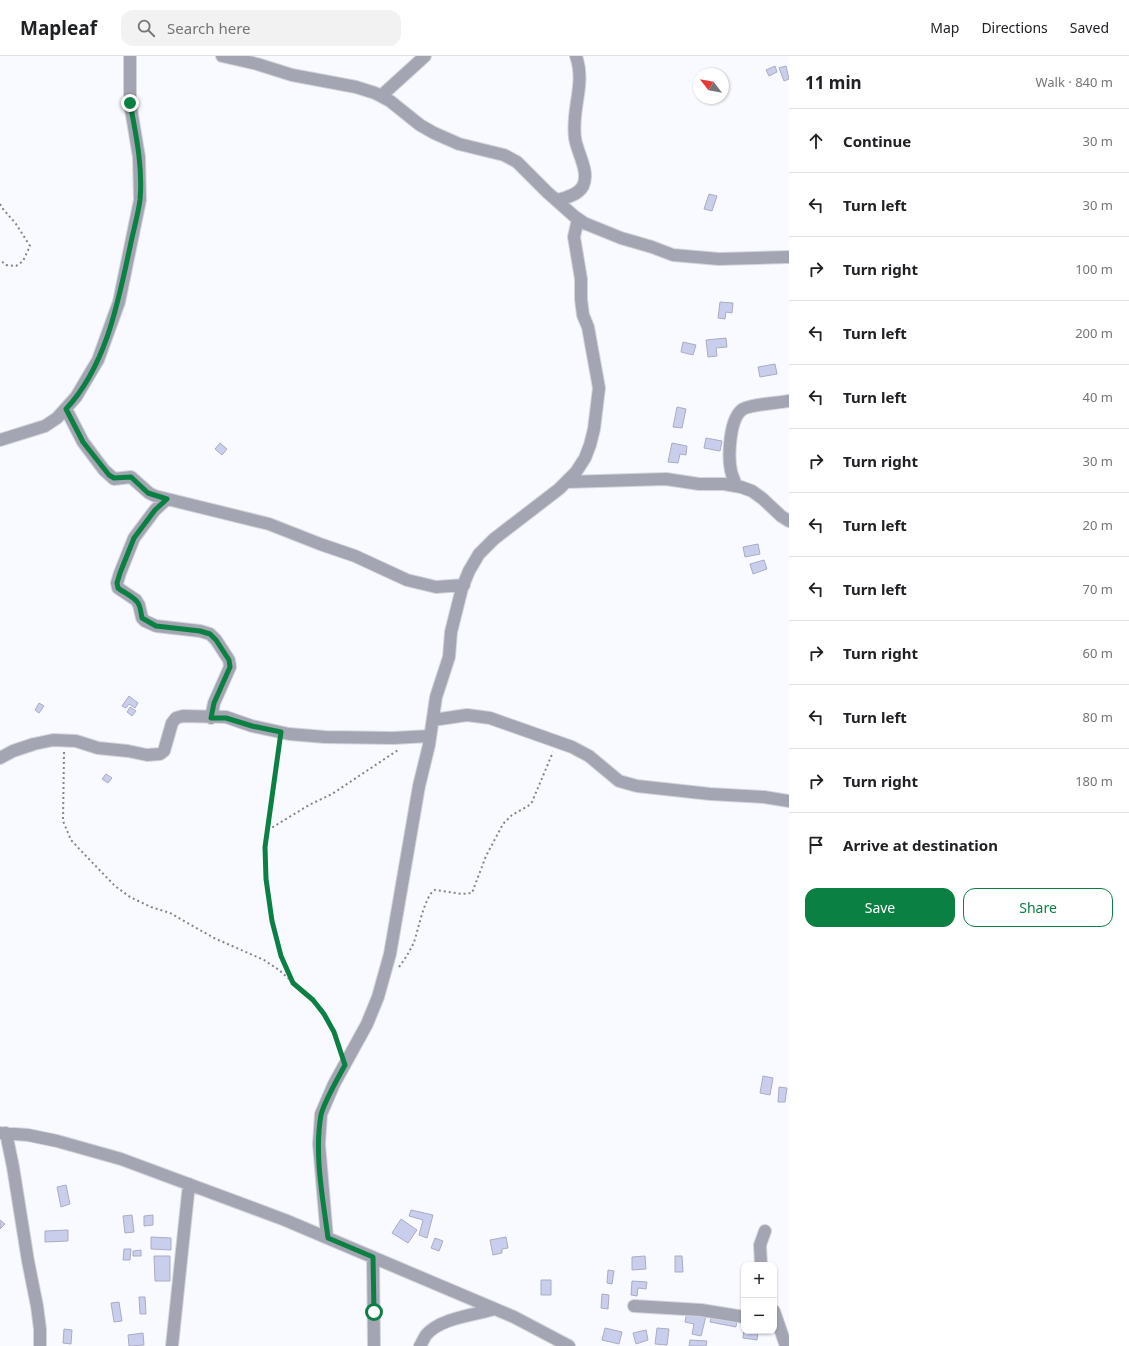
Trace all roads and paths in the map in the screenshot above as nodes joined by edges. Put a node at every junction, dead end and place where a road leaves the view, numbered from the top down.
1 (130, 56) edge
2 (222, 56) edge
3 (424, 56) edge
4 (576, 56) edge
5 (381, 96) junction
6 (557, 200) junction
7 (0, 204) edge
8 (578, 219) junction
9 (789, 257) edge
10 (0, 260) edge
11 (789, 401) edge
12 (66, 409) junction
13 (0, 440) edge
14 (566, 482) junction
15 (736, 486) junction
16 (167, 499) junction
17 (789, 521) edge
18 (464, 585) junction
19 (211, 718) junction
20 (432, 720) junction
21 (281, 732) junction
22 (430, 736) junction
23 (64, 741) junction
24 (558, 742) junction
25 (400, 749) dead end
26 (0, 758) edge
27 (789, 801) edge
28 (268, 830) junction
29 (398, 968) dead end
30 (293, 983) junction
31 (345, 1065) junction
32 (3, 1133) edge
33 (189, 1184) junction
34 (765, 1231) dead end
35 (328, 1238) junction
36 (373, 1257) junction
37 (761, 1262) edge
38 (634, 1306) dead end
39 (495, 1309) junction
40 (741, 1317) edge
41 (777, 1322) edge
42 (40, 1346) edge
43 (172, 1346) edge
44 (374, 1346) edge
45 (420, 1346) edge
46 (569, 1346) edge
47 (786, 1346) edge

1 - 12 street
2 - 5 street
3 - 5 street
4 - 6 street
5 - 6 street
6 - 8 street
7 - 10 path
8 - 9 street
8 - 14 street
11 - 15 street
12 - 13 street
12 - 16 street
14 - 15 street
14 - 18 street
15 - 17 street
16 - 18 street
16 - 19 street
18 - 20 street
19 - 21 street
19 - 23 street
20 - 22 street
20 - 24 street
21 - 22 street
21 - 28 path
22 - 31 street
23 - 26 street
23 - 30 path
24 - 27 street
24 - 29 path
25 - 28 path
28 - 30 path
30 - 31 path
31 - 35 street
32 - 33 street
32 - 42 street
33 - 35 street
33 - 43 street
34 - 37 street
35 - 36 street
36 - 39 street
36 - 44 street
38 - 40 street
39 - 45 street
39 - 46 street
41 - 47 street

